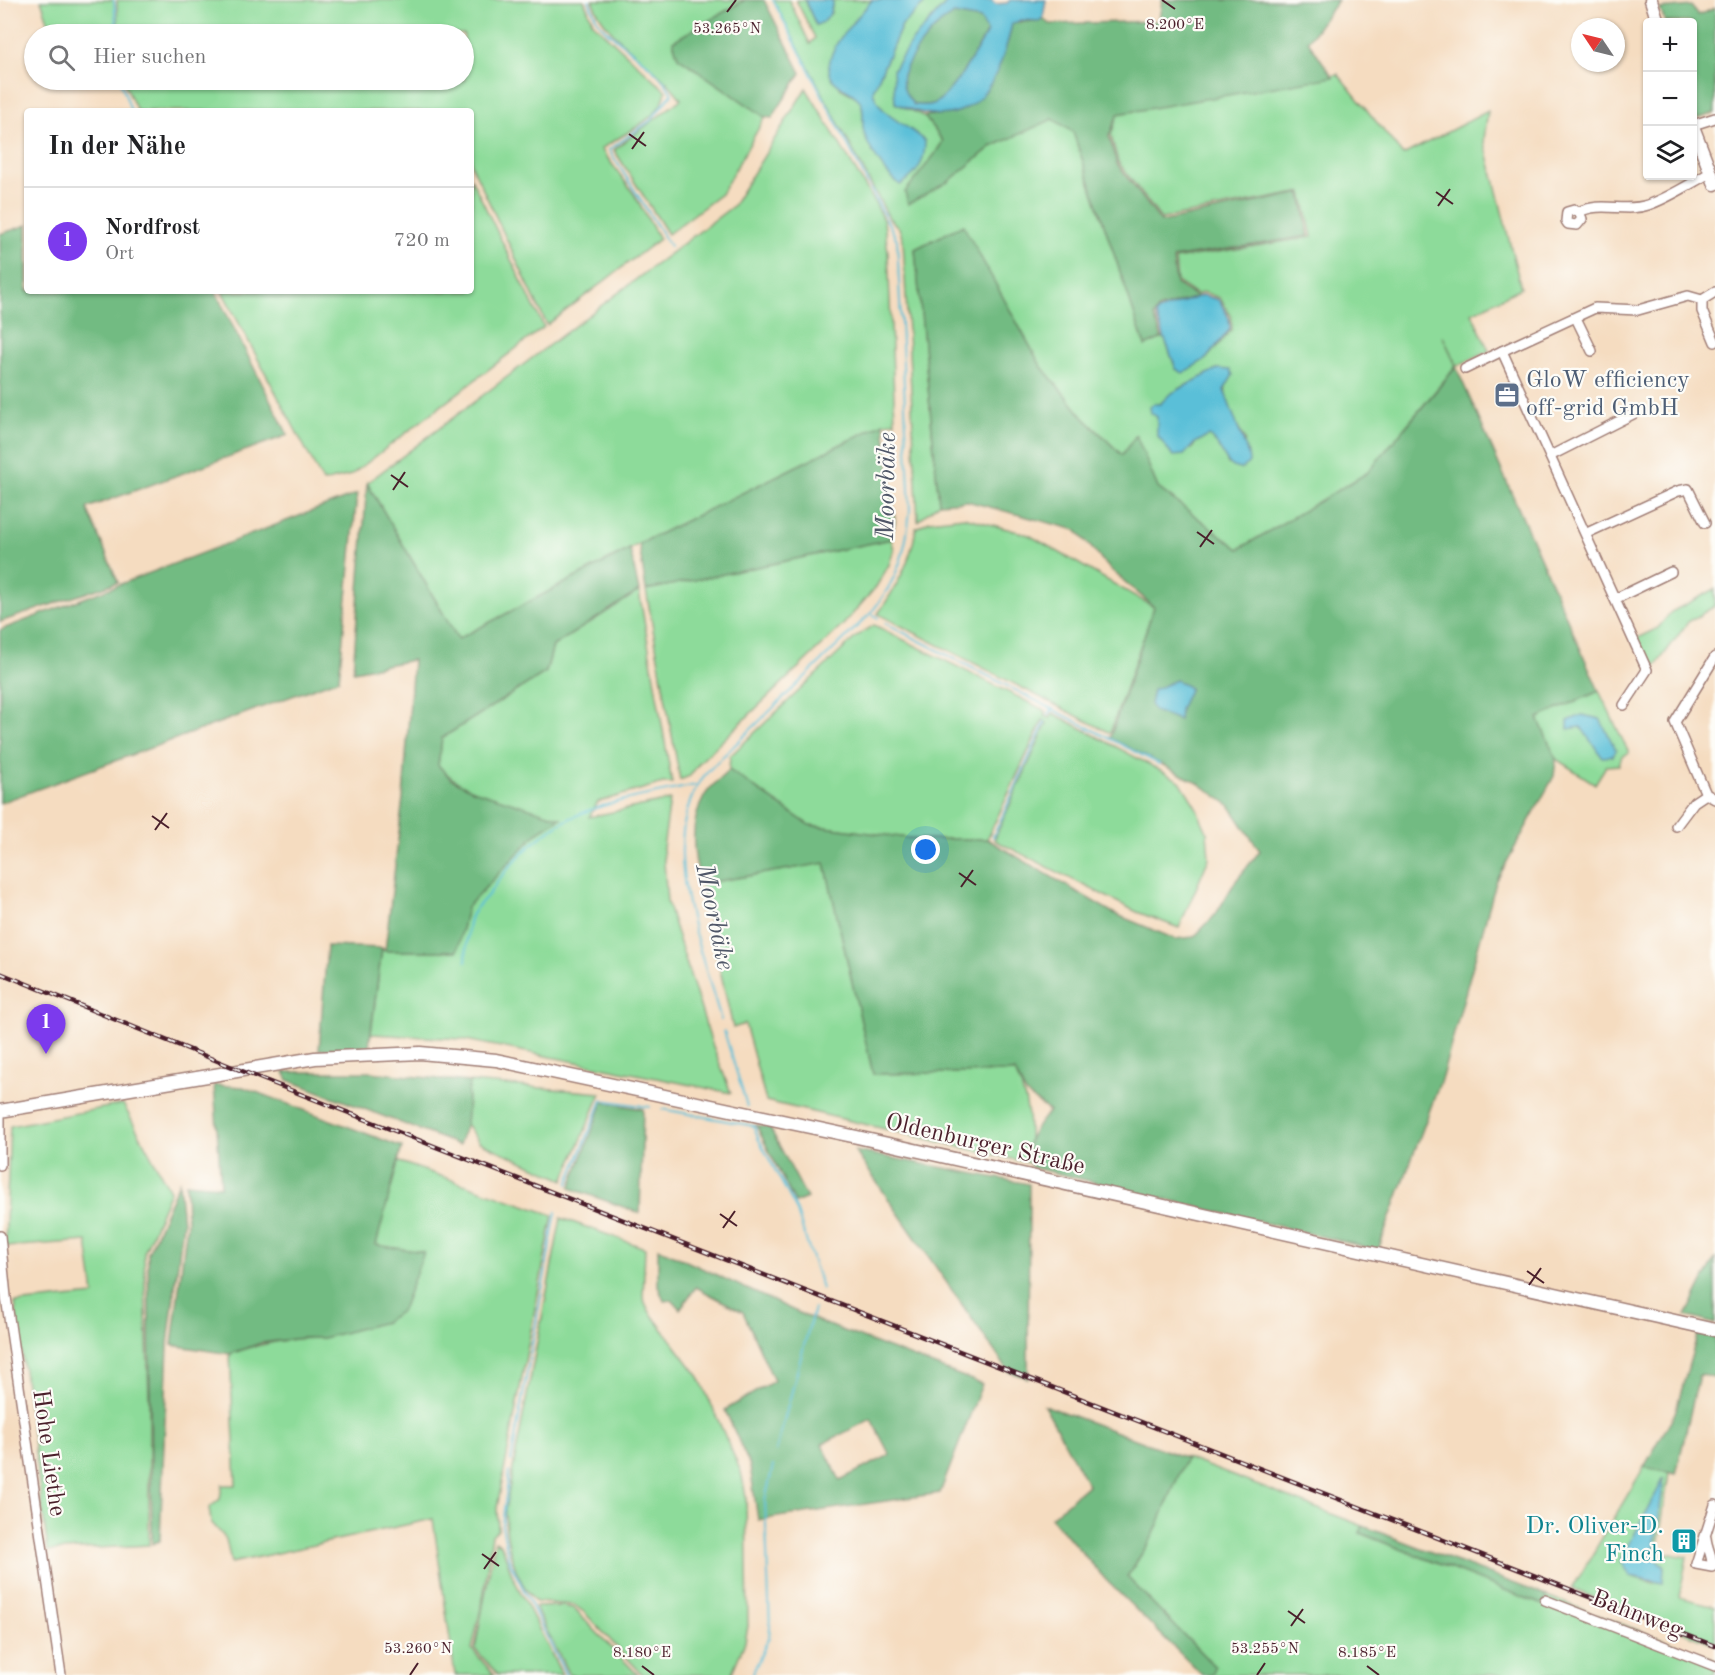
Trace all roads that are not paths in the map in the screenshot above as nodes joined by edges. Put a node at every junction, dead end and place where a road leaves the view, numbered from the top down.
1 (1651, 0) edge
2 (1657, 18) edge
3 (1715, 118) edge
4 (1697, 124) edge
5 (1693, 126) edge
6 (1713, 179) edge
7 (1580, 212) dead end
8 (1715, 291) edge
9 (1702, 300) junction
10 (1576, 318) junction
11 (1715, 342) edge
12 (1502, 351) junction
13 (1592, 351) dead end
14 (1465, 369) dead end
15 (1639, 411) dead end
16 (1550, 456) junction
17 (1705, 523) dead end
18 (1587, 533) junction
19 (1671, 572) dead end
20 (1615, 599) junction
21 (1715, 657) edge
22 (1624, 705) dead end
23 (1706, 794) junction
24 (1715, 799) edge
25 (1676, 826) dead end
26 (0, 1113) edge
27 (0, 1165) edge
28 (0, 1236) edge
29 (1715, 1330) edge
30 (1715, 1505) edge
31 (1706, 1538) junction
32 (1714, 1567) edge
33 (1545, 1600) dead end
34 (1715, 1666) edge
35 (61, 1675) edge

1 - 2 street
3 - 4 street
5 - 6 street
6 - 7 street
8 - 9 street
9 - 10 street
9 - 11 street
10 - 12 street
10 - 13 street
12 - 14 street
12 - 16 street
15 - 16 street
16 - 18 street
17 - 18 street
18 - 20 street
19 - 20 street
20 - 22 street
21 - 23 street
23 - 24 street
23 - 25 street
26 - 27 street
26 - 29 street, Oldenburger Straße
28 - 35 street, Hohe Liethe
30 - 31 street
31 - 32 street
31 - 32 street
33 - 34 street, Bahnweg

